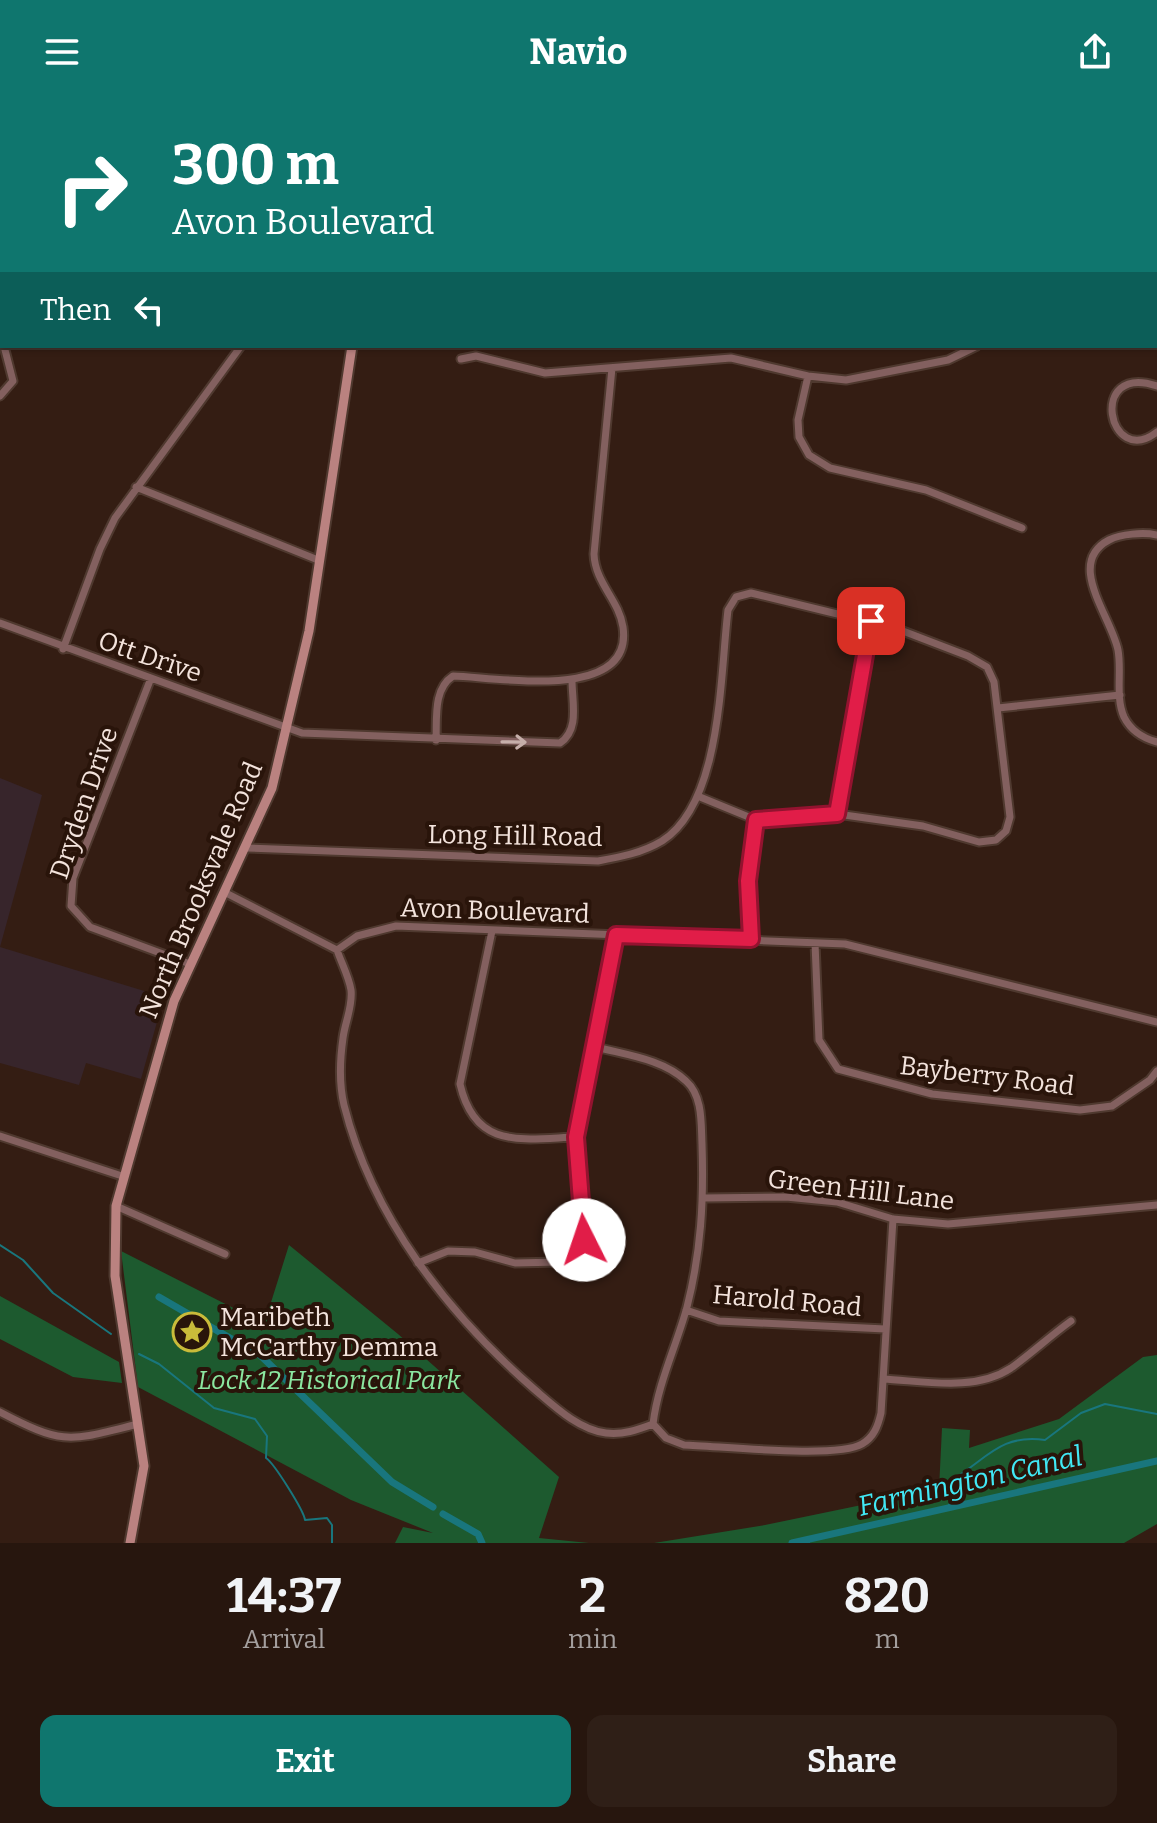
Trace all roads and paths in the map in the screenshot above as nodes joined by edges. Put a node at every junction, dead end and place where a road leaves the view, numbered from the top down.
1 (5, 348) edge
2 (240, 348) edge
3 (352, 348) edge
4 (973, 348) edge
5 (461, 359) dead end
6 (612, 368) junction
7 (808, 376) junction
8 (1157, 386) edge
9 (0, 396) edge
10 (1157, 432) edge
11 (136, 487) junction
12 (1022, 528) dead end
13 (1157, 535) edge
14 (318, 560) junction
15 (871, 621) junction
16 (0, 623) edge
17 (63, 649) junction
18 (151, 678) junction
19 (572, 680) junction
20 (1120, 695) junction
21 (998, 708) junction
22 (287, 727) junction
23 (436, 740) junction
24 (1157, 742) edge
25 (700, 797) junction
26 (837, 814) junction
27 (756, 820) junction
28 (247, 848) junction
29 (226, 893) junction
30 (492, 931) junction
31 (616, 935) junction
32 (751, 939) junction
33 (815, 943) junction
34 (337, 950) junction
35 (190, 964) junction
36 (1157, 1022) edge
37 (596, 1047) junction
38 (1157, 1071) edge
39 (0, 1136) edge
40 (576, 1137) junction
41 (122, 1176) junction
42 (704, 1198) junction
43 (1157, 1205) edge
44 (116, 1206) junction
45 (893, 1219) junction
46 (225, 1254) dead end
47 (418, 1263) junction
48 (686, 1310) junction
49 (1071, 1321) dead end
50 (885, 1329) junction
51 (883, 1379) junction
52 (0, 1412) edge
53 (138, 1424) junction
54 (653, 1424) junction
55 (130, 1543) edge

1 - 9 street
2 - 11 street
3 - 14 main road, North Brooksvale Road
4 - 7 street
5 - 6 street
6 - 7 street
6 - 19 street
7 - 12 street
8 - 10 street
11 - 14 street
11 - 17 street
13 - 20 street
14 - 22 main road, North Brooksvale Road
15 - 21 street
15 - 25 street
15 - 26 street
16 - 17 street, Ott Drive
17 - 18 street, Ott Drive
18 - 22 street, Ott Drive
18 - 35 street, Dryden Drive
19 - 23 street
23 -> 19 street, Ott Drive
20 - 21 street
20 - 24 street
21 - 26 street
22 - 23 street, Ott Drive
22 - 28 main road, North Brooksvale Road
25 - 27 street
25 - 28 street, Long Hill Road
26 - 27 street
27 - 32 street
28 - 29 main road, North Brooksvale Road
29 - 34 street
29 - 35 main road, North Brooksvale Road
30 - 31 street, Avon Boulevard
30 - 34 street, Avon Boulevard
30 - 40 street
31 - 32 street, Avon Boulevard
31 - 37 street
32 - 33 street, Avon Boulevard
33 - 36 street, Avon Boulevard
33 - 38 street, Bayberry Road
34 - 47 street
35 - 41 main road, North Brooksvale Road
37 - 40 street
37 - 42 street
39 - 41 street
40 - 47 street
41 - 44 main road, North Brooksvale Road
42 - 45 street, Green Hill Lane
42 - 48 street
43 - 45 street, Green Hill Lane
44 - 46 street
44 - 53 main road, North Brooksvale Road
45 - 50 street
47 - 54 street
48 - 50 street, Harold Road
48 - 54 street
49 - 51 street
50 - 51 street
51 - 54 street
52 - 53 street
53 - 55 main road, North Brooksvale Road

